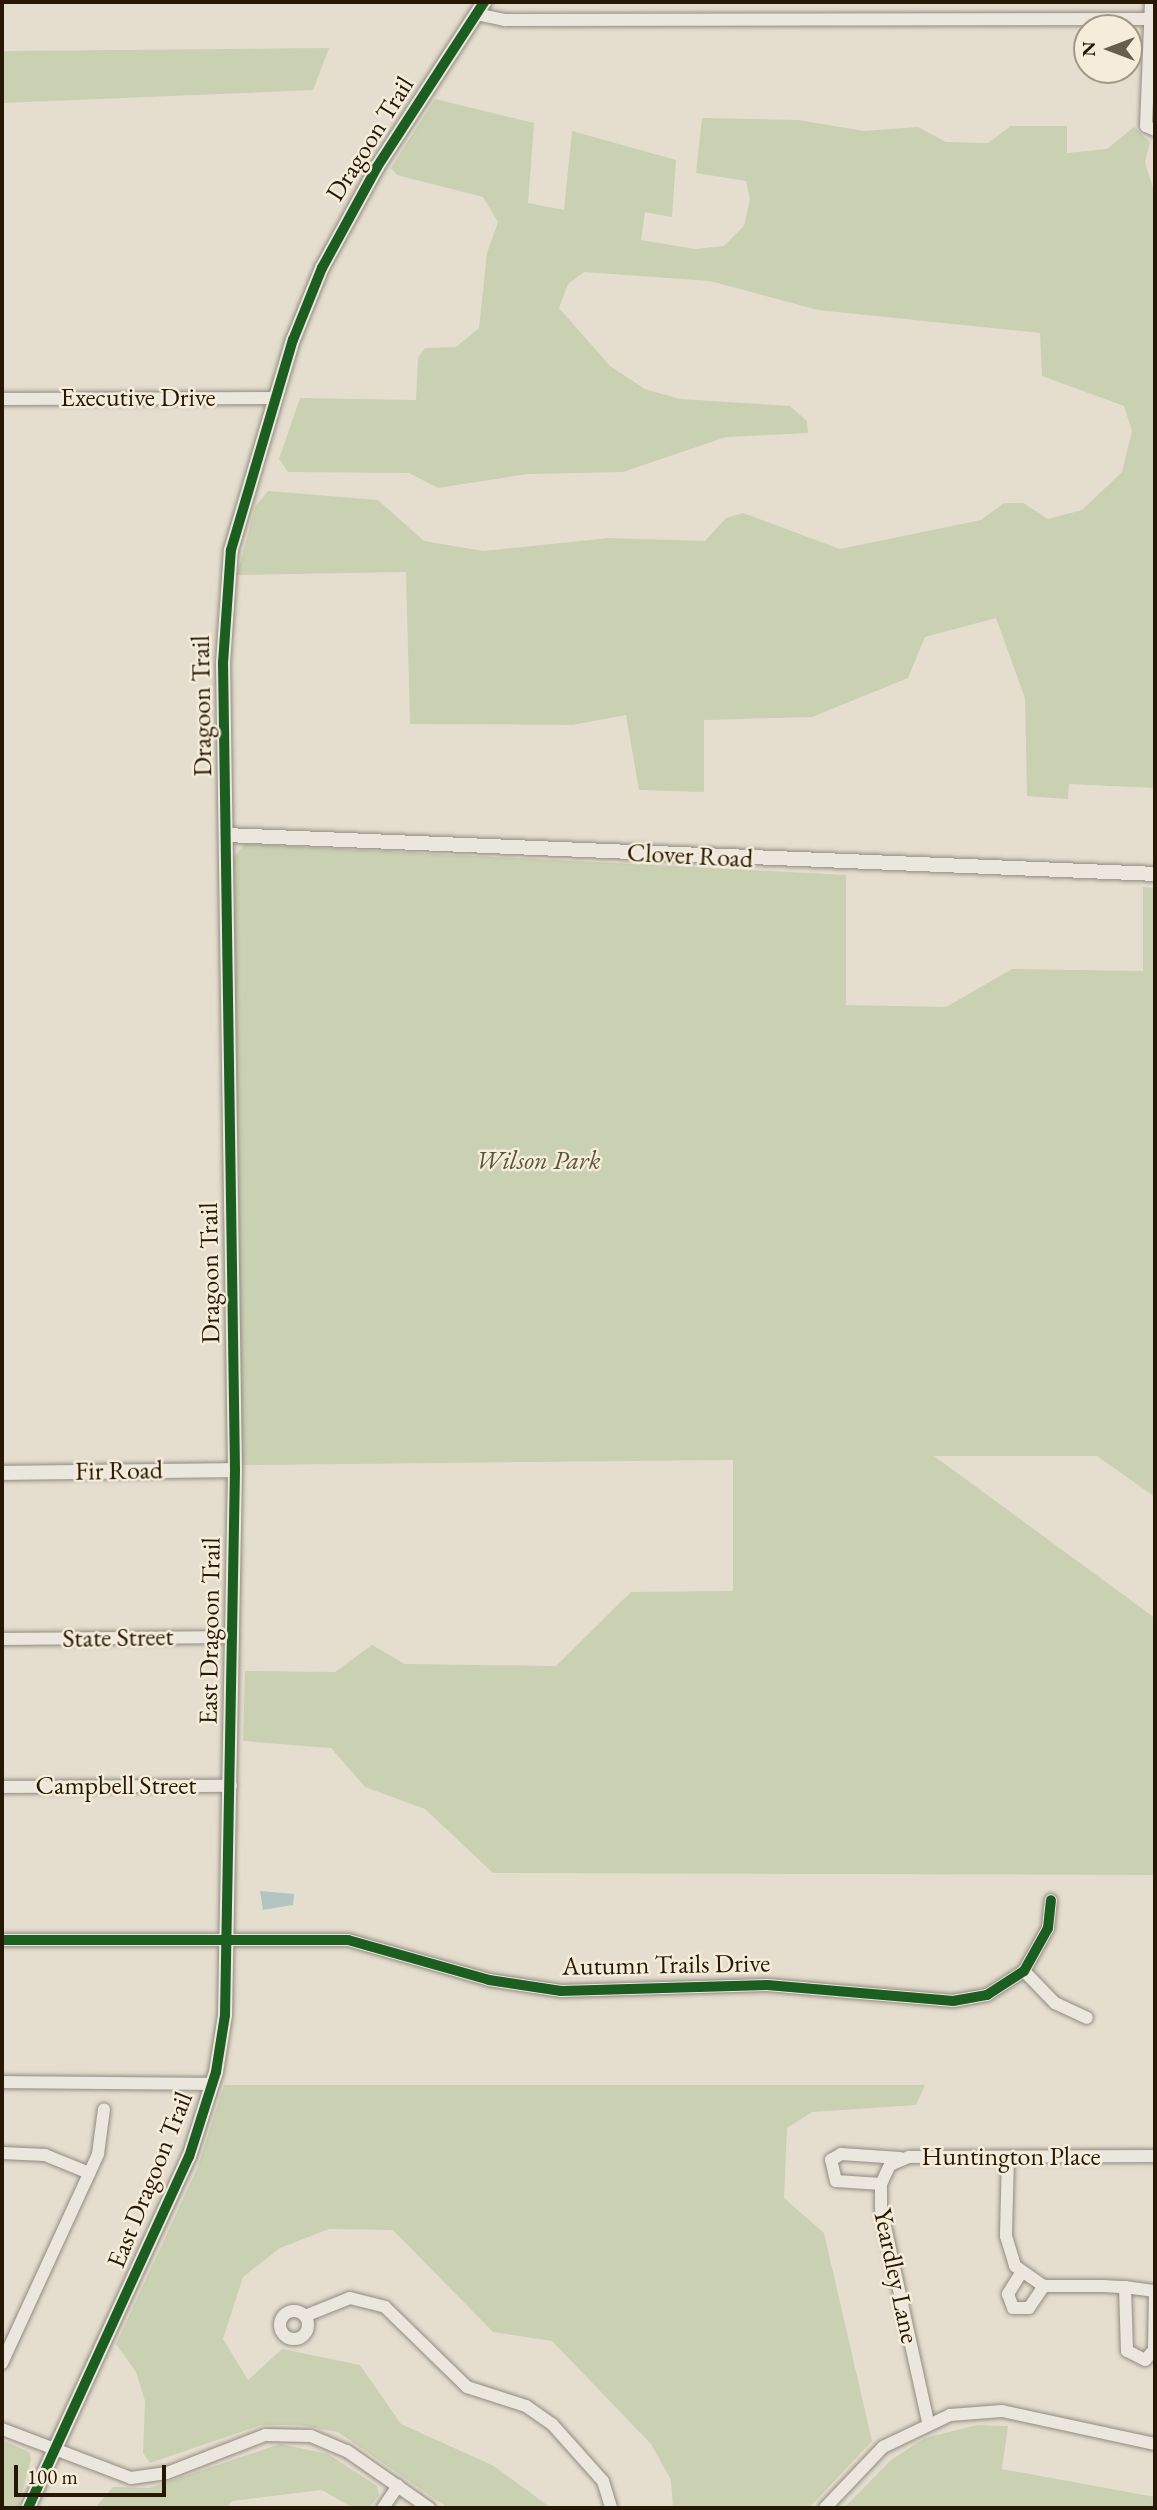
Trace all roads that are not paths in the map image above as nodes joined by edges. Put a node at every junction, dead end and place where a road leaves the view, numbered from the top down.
1 (1151, 2) edge
2 (480, 8) edge
3 (1150, 19) junction
4 (1155, 131) edge
5 (275, 398) junction
6 (2, 399) edge
7 (226, 835) junction
8 (1155, 874) edge
9 (235, 1470) junction
10 (2, 1473) edge
11 (233, 1637) junction
12 (2, 1639) edge
13 (231, 1786) junction
14 (2, 1787) edge
15 (1051, 1900) dead end
16 (229, 1939) junction
17 (2, 1940) edge
18 (1024, 1971) junction
19 (1087, 2018) dead end
20 (2, 2082) edge
21 (213, 2084) junction
22 (104, 2109) dead end
23 (2, 2154) edge
24 (1155, 2156) edge
25 (1008, 2157) junction
26 (900, 2158) junction
27 (89, 2173) junction
28 (881, 2184) junction
29 (1021, 2273) junction
30 (1044, 2286) junction
31 (1125, 2287) junction
32 (305, 2316) dead end
33 (5, 2347) edge
34 (2, 2363) edge
35 (928, 2422) junction
36 (2, 2429) edge
37 (1155, 2444) edge
38 (55, 2450) junction
39 (398, 2487) junction
40 (28, 2508) edge
41 (383, 2508) edge
42 (429, 2508) edge
43 (611, 2508) edge
44 (825, 2508) edge

1 - 3 street
2 - 3 street
2 - 5 street, Dragoon Trail
3 - 4 street
5 - 6 street, Executive Drive
5 - 7 street, Dragoon Trail
7 - 8 street, Clover Road
7 - 9 street, Dragoon Trail
9 - 10 street, Fir Road
9 - 11 street, East Dragoon Trail
11 - 12 street, State Street
11 - 13 street, East Dragoon Trail
13 - 14 street, Campbell Street
13 - 16 street, East Dragoon Trail
15 - 18 street, Autumn Trails Drive
16 - 17 street, Autumn Trails Drive
16 - 18 street, Autumn Trails Drive
16 - 21 street, East Dragoon Trail
18 - 19 street
20 - 21 street
21 - 38 street, East Dragoon Trail
22 - 27 street
23 - 27 street
24 - 25 street, Huntington Place
25 - 26 street, Huntington Place
25 - 29 street
26 - 28 street, Huntington Place
26 - 28 street, Yeardley Lane
27 - 33 street
28 - 35 street, Yeardley Lane
29 - 30 street
29 - 30 street
30 - 31 street
31 - 31 street
32 - 43 street
33 - 34 street
35 - 37 street
35 - 44 street
36 - 38 street
38 - 39 street
38 - 40 street, East Dragoon Trail
39 - 41 street
39 - 42 street

